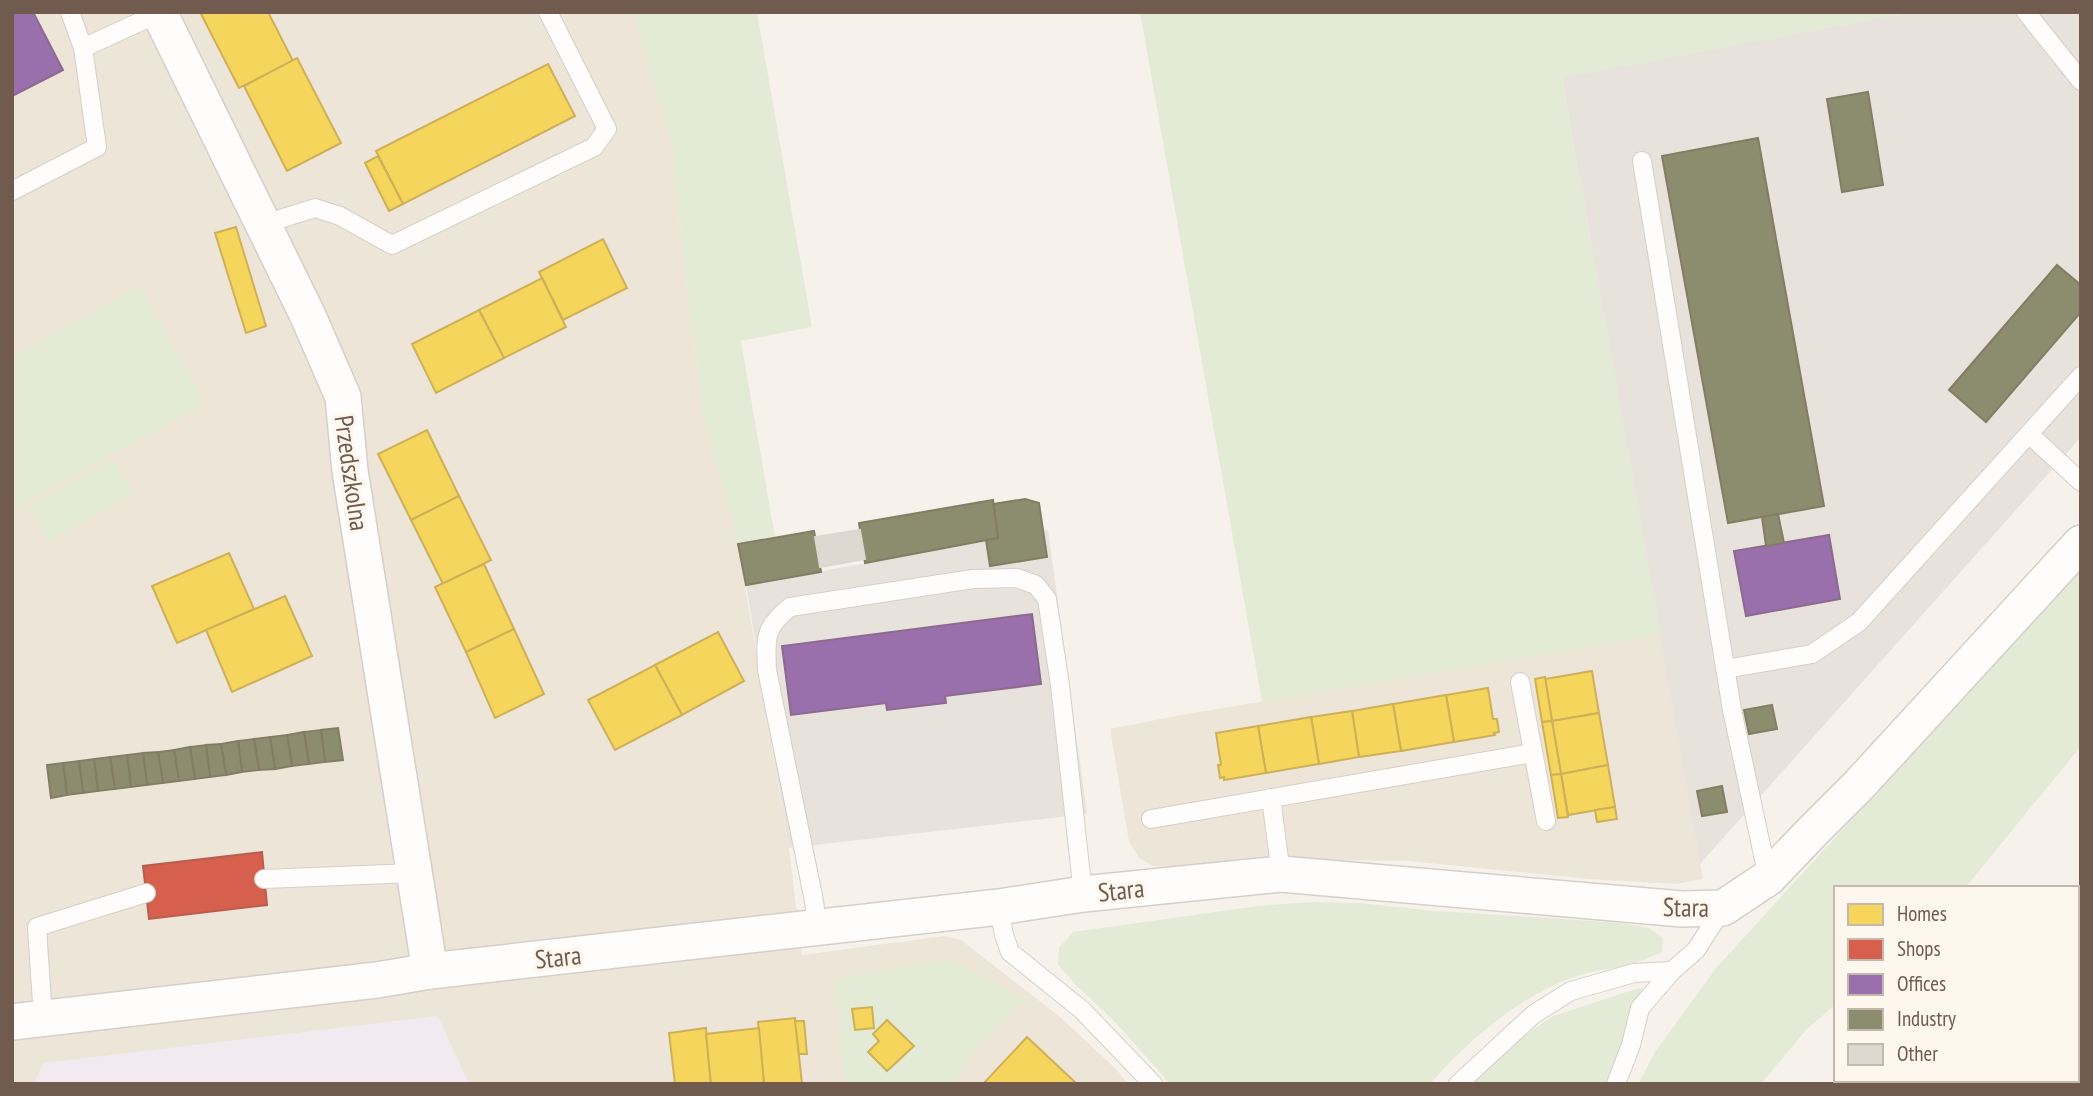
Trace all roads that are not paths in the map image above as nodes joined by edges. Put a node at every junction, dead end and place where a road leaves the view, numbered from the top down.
1 (70, 12) edge
2 (548, 12) edge
3 (2026, 12) edge
4 (159, 13) edge
5 (83, 48) junction
6 (2081, 81) edge
7 (1642, 161) dead end
8 (12, 191) edge
9 (264, 224) junction
10 (2081, 376) edge
11 (2029, 434) junction
12 (2081, 482) edge
13 (2081, 543) edge
14 (1726, 669) junction
15 (1520, 682) dead end
16 (1533, 753) junction
17 (1271, 798) junction
18 (1151, 818) dead end
19 (1546, 821) dead end
20 (414, 873) junction
21 (1281, 874) junction
22 (1768, 878) junction
23 (264, 879) dead end
24 (146, 893) dead end
25 (1083, 894) junction
26 (999, 907) junction
27 (1723, 908) junction
28 (817, 926) junction
29 (430, 971) junction
30 (1672, 971) junction
31 (28, 1020) edge
32 (1153, 1084) edge
33 (1458, 1084) edge
34 (1616, 1084) edge

1 - 5 lane
2 - 9 lane
3 - 6 lane
4 - 5 lane
4 - 9 street, Przedszkolna
5 - 8 lane
7 - 14 lane
9 - 20 street, Przedszkolna
10 - 11 lane
11 - 12 lane
11 - 14 lane
13 - 22 street, Stara
14 - 22 lane
15 - 16 lane
16 - 17 lane
16 - 19 lane
17 - 18 lane
17 - 21 lane
20 - 23 lane
20 - 29 street, Przedszkolna
21 - 25 street, Stara
21 - 27 street, Stara
22 - 27 street, Stara
24 - 31 lane
25 - 26 street, Stara
25 - 28 lane
26 - 28 street, Stara
26 - 32 lane
27 - 30 lane
28 - 29 street, Stara
29 - 31 street, Stara
30 - 33 lane
30 - 34 lane

